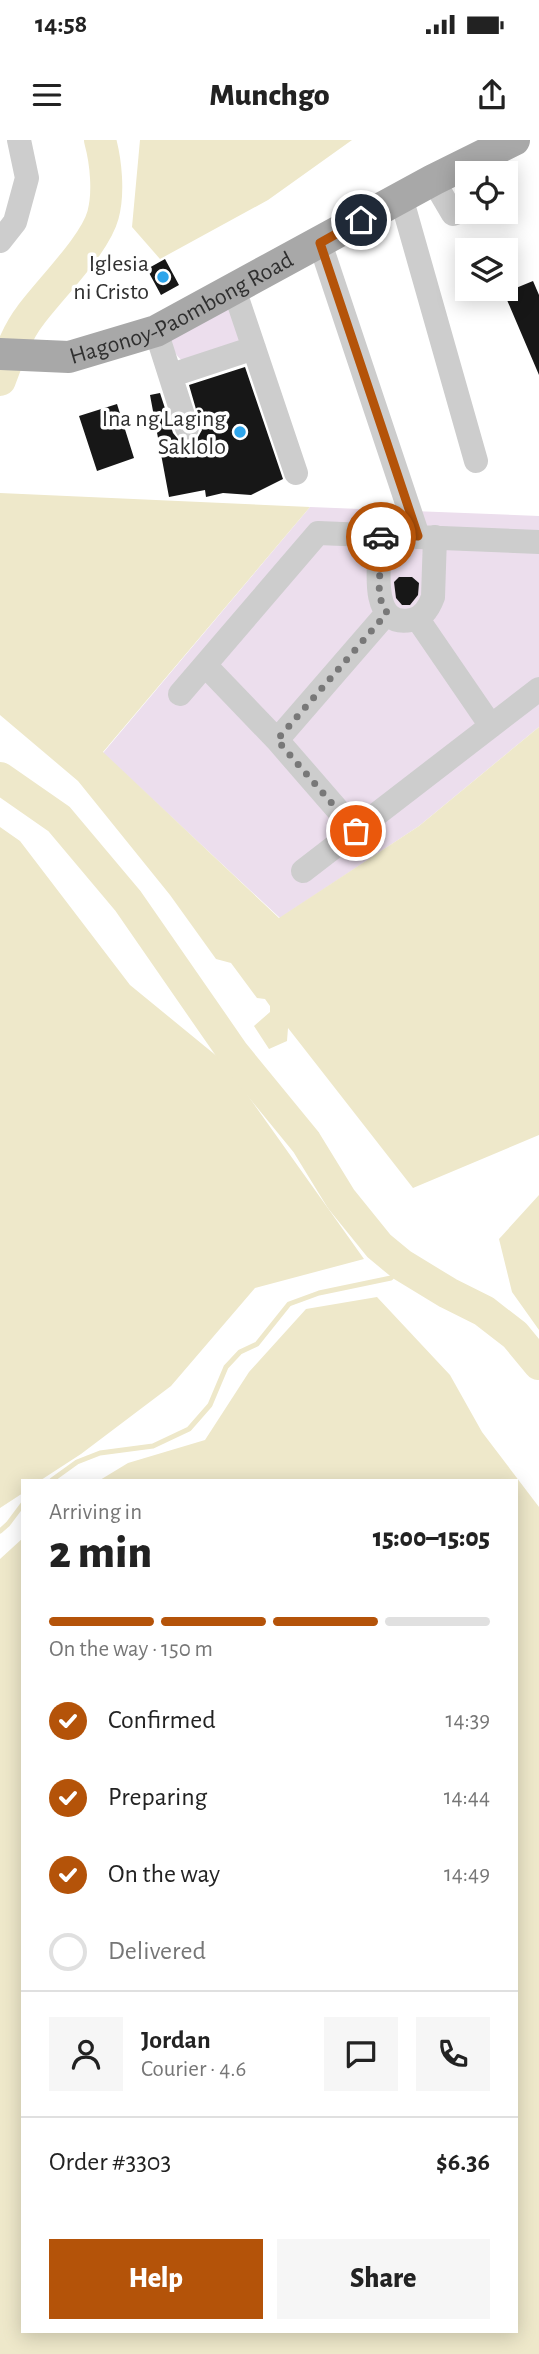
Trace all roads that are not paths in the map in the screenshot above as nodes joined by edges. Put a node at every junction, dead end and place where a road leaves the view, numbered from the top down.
1 (19, 140) edge
2 (514, 140) edge
3 (487, 161) edge
4 (455, 173) edge
5 (433, 180) junction
6 (401, 197) junction
7 (455, 213) edge
8 (0, 242) edge
9 (320, 243) junction
10 (234, 289) junction
11 (156, 331) junction
12 (254, 348) junction
13 (0, 354) edge
14 (172, 375) junction
15 (187, 428) dead end
16 (476, 461) dead end
17 (296, 473) dead end
18 (381, 534) junction
19 (427, 536) junction
20 (539, 542) edge
21 (387, 613) junction
22 (417, 618) junction
23 (205, 665) junction
24 (539, 689) edge
25 (180, 694) dead end
26 (491, 726) junction
27 (277, 740) junction
28 (356, 831) junction
29 (303, 871) dead end

1 - 8 street
2 - 3 main road, Hagonoy-Paombong Road
4 - 5 main road, Hagonoy-Paombong Road
5 - 6 main road, Hagonoy-Paombong Road
5 - 7 street
6 - 9 main road, Hagonoy-Paombong Road
6 - 16 street
9 - 10 main road, Hagonoy-Paombong Road
9 - 19 street
10 - 11 main road, Hagonoy-Paombong Road
10 - 12 street
11 - 13 main road, Hagonoy-Paombong Road
11 - 14 street
12 - 14 street
12 - 17 street
14 - 15 street
18 - 19 street
18 - 21 street
18 - 23 street
19 - 20 street
19 - 22 street
21 - 22 street
21 - 27 street
22 - 26 street
23 - 25 street
23 - 27 street
24 - 26 street
26 - 28 street
27 - 28 street
28 - 29 street

